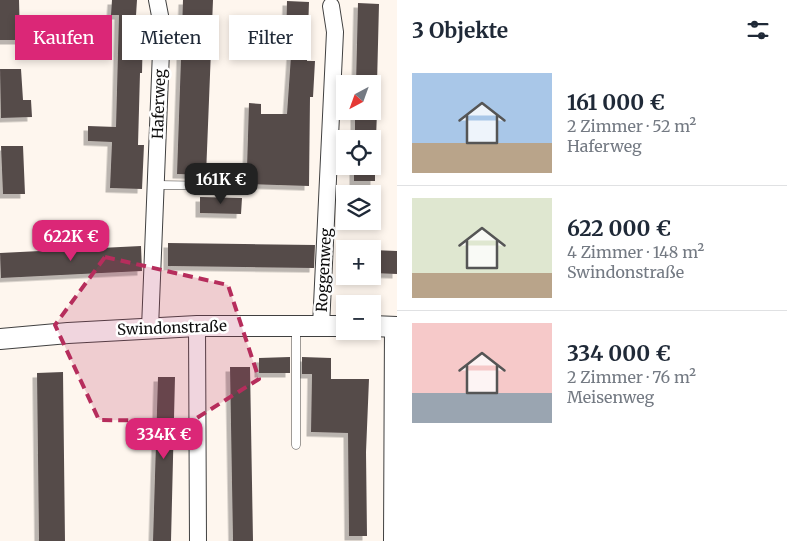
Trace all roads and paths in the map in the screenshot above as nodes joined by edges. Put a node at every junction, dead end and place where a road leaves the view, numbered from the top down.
1 (158, 0) edge
2 (331, 3) edge
3 (156, 185) junction
4 (240, 186) dead end
5 (197, 326) junction
6 (296, 326) junction
7 (321, 326) junction
8 (336, 326) edge
9 (381, 326) edge
10 (395, 326) edge
11 (150, 328) junction
12 (0, 339) edge
13 (296, 446) dead end
14 (198, 541) edge
15 (392, 541) edge

1 - 3 street, Haferweg
2 - 7 street, Roggenweg
3 - 4 lane
3 - 11 street, Haferweg
5 - 6 street, Swindonstraße
5 - 11 street, Swindonstraße
5 - 14 street
6 - 7 street, Swindonstraße
6 - 13 lane
7 - 8 street, Swindonstraße
9 - 10 street
10 - 15 street
11 - 12 street, Swindonstraße

